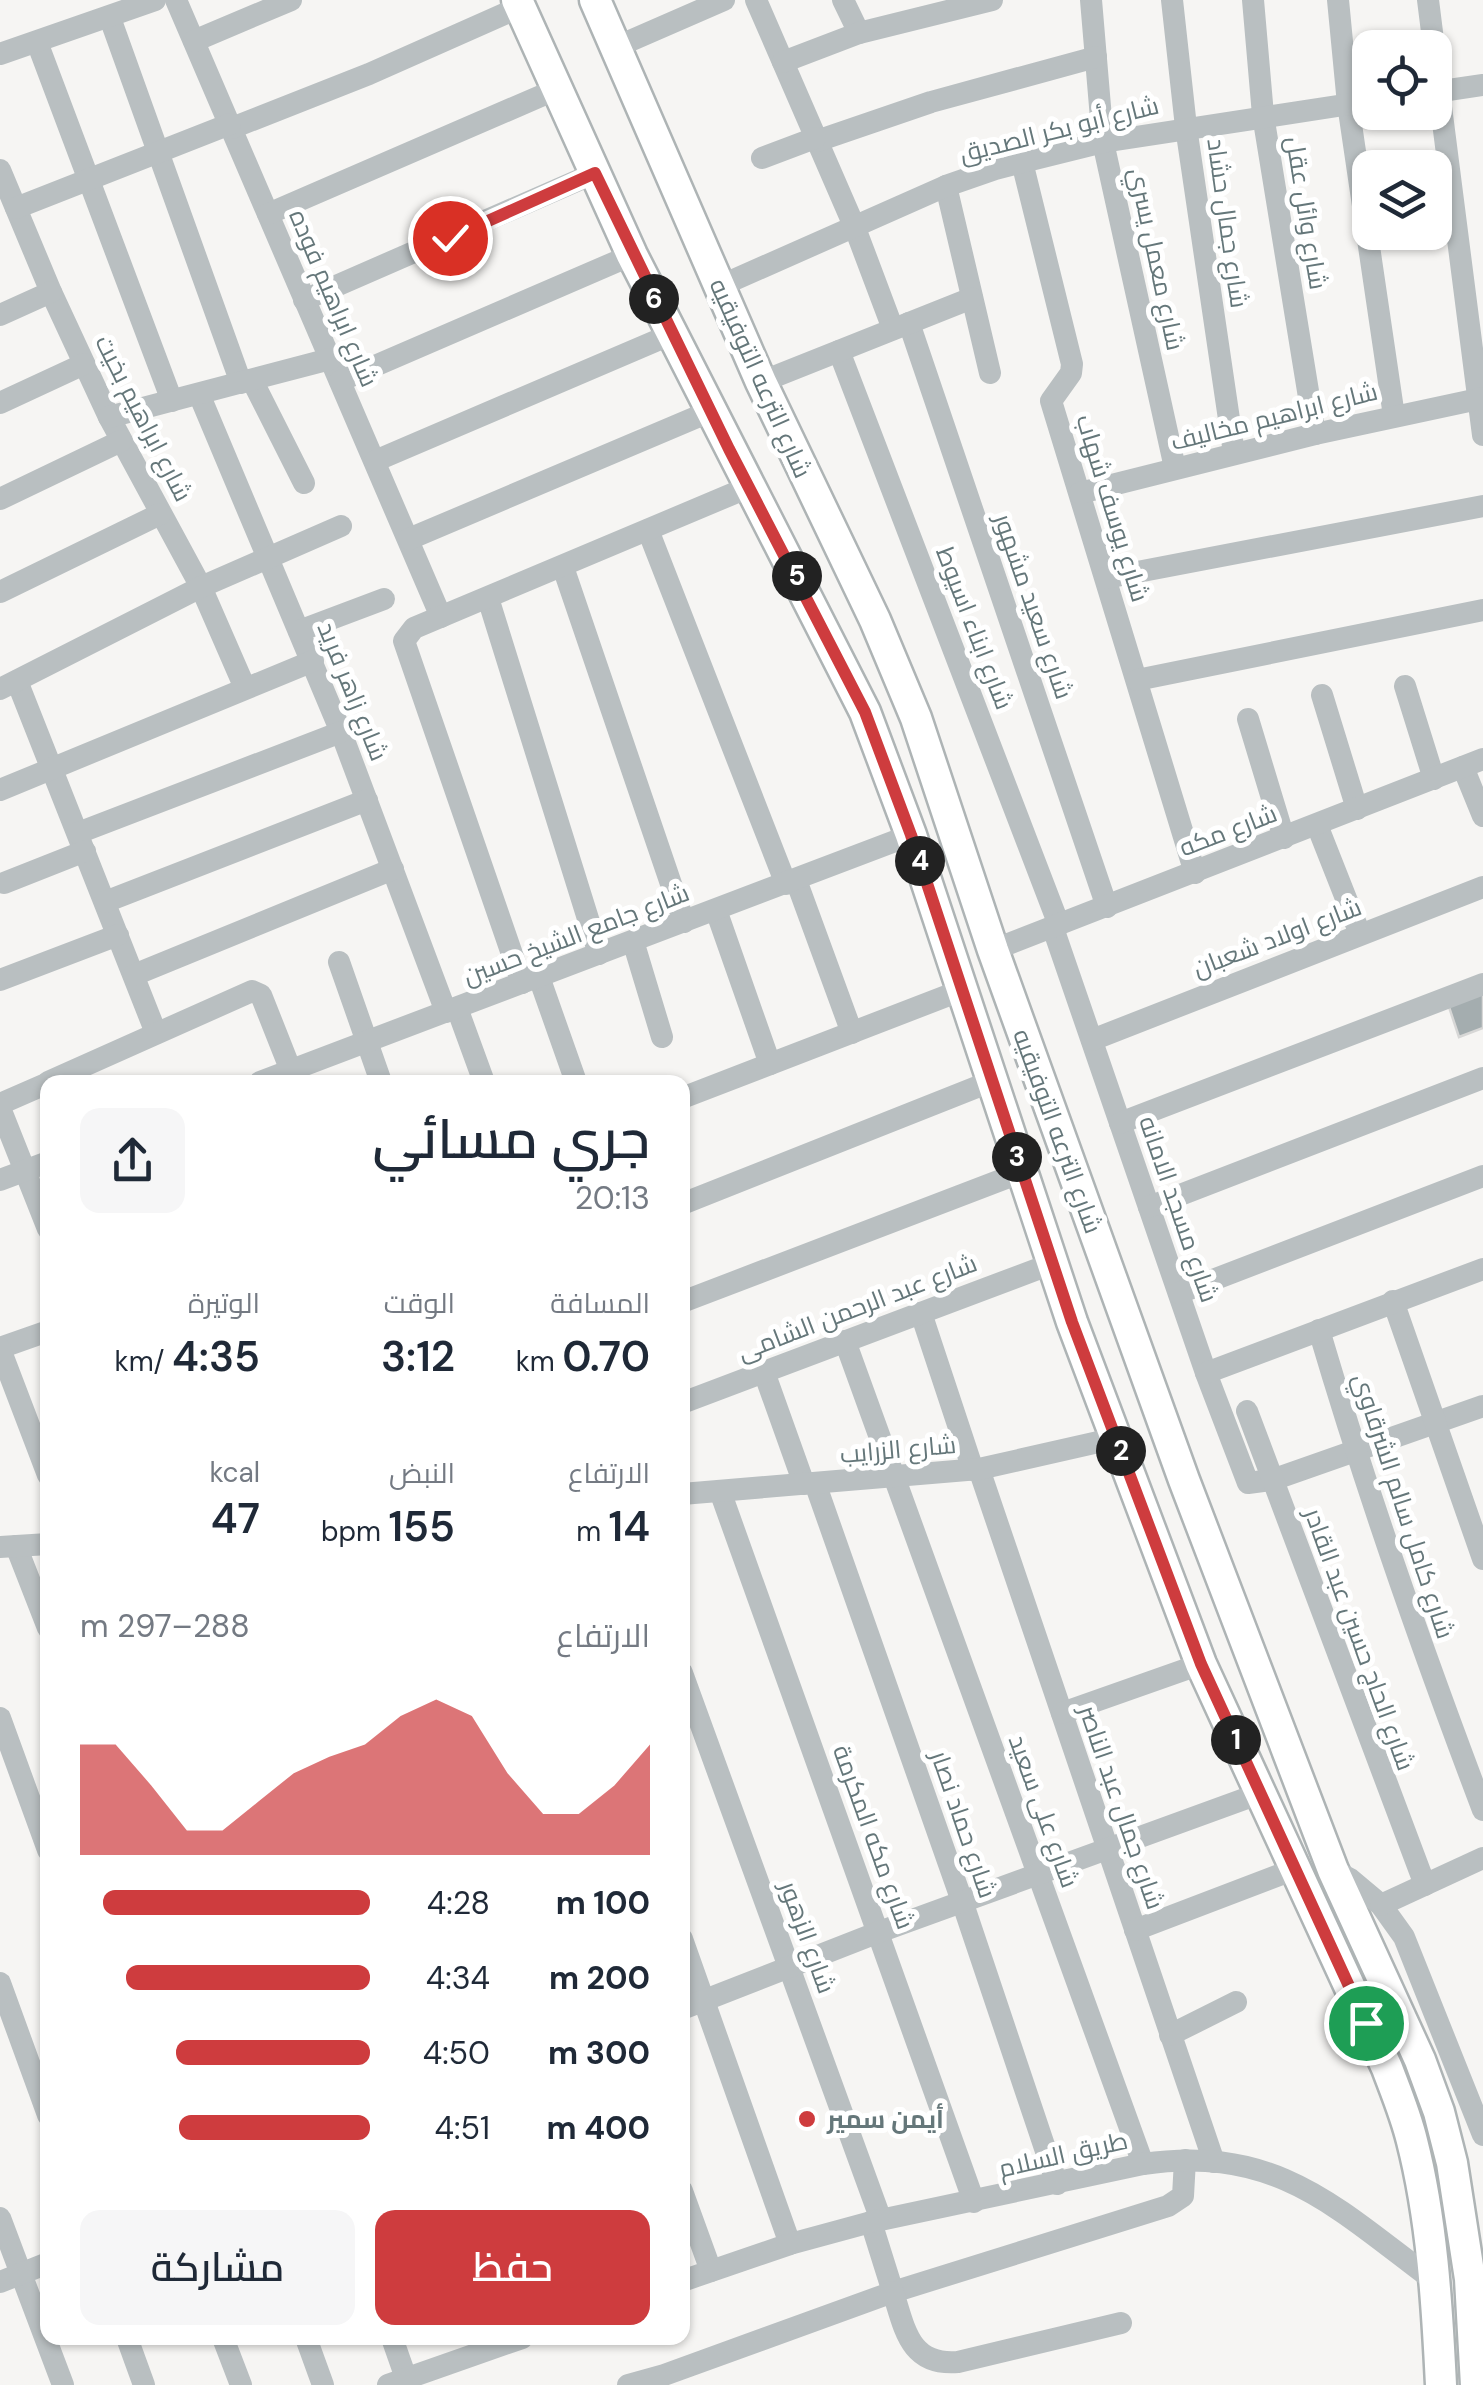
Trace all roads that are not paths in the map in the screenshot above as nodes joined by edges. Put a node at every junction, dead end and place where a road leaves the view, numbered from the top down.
1 (154, 0) edge
2 (176, 0) edge
3 (291, 0) edge
4 (595, 0) edge
5 (724, 0) edge
6 (756, 0) edge
7 (843, 0) edge
8 (992, 0) edge
9 (1091, 0) edge
10 (1172, 0) edge
11 (1253, 0) edge
12 (1338, 0) edge
13 (1428, 0) edge
14 (518, 3) edge
15 (938, 6) edge
16 (110, 18) junction
17 (1432, 30) edge
18 (859, 34) junction
19 (194, 41) junction
20 (36, 42) junction
21 (616, 47) junction
22 (0, 54) edge
23 (1096, 57) junction
24 (783, 62) junction
25 (1352, 68) edge
26 (1483, 85) edge
27 (557, 89) junction
28 (1452, 90) edge
29 (1352, 103) edge
30 (1263, 115) junction
31 (231, 126) junction
32 (1186, 127) junction
33 (1362, 130) edge
34 (1442, 130) edge
35 (816, 139) junction
36 (1104, 142) junction
37 (158, 152) junction
38 (762, 158) dead end
39 (1022, 162) junction
40 (0, 170) edge
41 (595, 173) junction
42 (88, 180) junction
43 (946, 186) junction
44 (268, 214) junction
45 (12, 216) edge
46 (855, 228) junction
47 (632, 255) junction
48 (720, 286) junction
49 (51, 292) junction
50 (972, 298) junction
51 (304, 300) junction
52 (0, 315) edge
53 (901, 326) junction
54 (672, 334) junction
55 (839, 351) junction
56 (330, 359) junction
57 (84, 364) junction
58 (990, 373) dead end
59 (247, 381) junction
60 (340, 381) junction
61 (762, 382) junction
62 (199, 394) junction
63 (1480, 399) edge
64 (172, 401) junction
65 (0, 403) edge
66 (710, 411) junction
67 (1394, 416) junction
68 (109, 417) junction
69 (1315, 434) junction
70 (1483, 434) edge
71 (120, 440) junction
72 (1234, 453) junction
73 (375, 461) junction
74 (1175, 468) junction
75 (304, 483) dead end
76 (748, 487) junction
77 (1080, 493) junction
78 (0, 499) edge
79 (1483, 506) edge
80 (160, 514) junction
81 (342, 526) dead end
82 (648, 530) junction
83 (409, 539) junction
84 (268, 557) junction
85 (563, 566) junction
86 (1106, 578) junction
87 (201, 586) junction
88 (0, 592) edge
89 (488, 598) junction
90 (384, 599) dead end
91 (1483, 610) edge
92 (442, 617) junction
93 (300, 631) junction
94 (313, 661) junction
95 (1137, 680) junction
96 (9, 685) edge
97 (1405, 686) dead end
98 (244, 688) junction
99 (1322, 695) dead end
100 (1248, 719) dead end
101 (342, 732) junction
102 (1473, 763) edge
103 (53, 770) junction
104 (1434, 778) junction
105 (0, 790) edge
106 (367, 800) junction
107 (1358, 809) junction
108 (1483, 816) edge
109 (1317, 825) junction
110 (911, 835) junction
111 (1284, 838) junction
112 (81, 842) junction
113 (392, 869) junction
114 (1195, 872) junction
115 (791, 882) junction
116 (4, 883) dead end
117 (1483, 887) edge
118 (105, 902) junction
119 (1107, 907) junction
120 (716, 910) junction
121 (684, 922) junction
122 (1056, 926) junction
123 (1360, 934) junction
124 (118, 935) junction
125 (633, 942) junction
126 (992, 950) junction
127 (599, 954) junction
128 (338, 962) dead end
129 (134, 975) junction
130 (0, 980) edge
131 (531, 980) junction
132 (1483, 984) edge
133 (962, 990) junction
134 (451, 1010) junction
135 (156, 1033) junction
136 (852, 1033) junction
137 (662, 1036) dead end
138 (1092, 1040) junction
139 (366, 1042) junction
140 (770, 1064) junction
141 (65, 1075) edge
142 (292, 1075) edge
143 (297, 1075) edge
144 (378, 1075) edge
145 (481, 1075) edge
146 (573, 1075) edge
147 (1483, 1078) edge
148 (992, 1081) junction
149 (40, 1087) edge
150 (690, 1095) edge
151 (0, 1106) edge
152 (1120, 1123) junction
153 (40, 1165) edge
154 (25, 1171) junction
155 (1022, 1172) junction
156 (1483, 1176) edge
157 (0, 1180) edge
158 (690, 1201) edge
159 (1149, 1207) junction
160 (40, 1209) edge
161 (1052, 1264) junction
162 (1482, 1272) edge
163 (1178, 1293) junction
164 (690, 1299) edge
165 (1393, 1302) junction
166 (921, 1312) junction
167 (1319, 1330) junction
168 (40, 1334) edge
169 (846, 1342) junction
170 (0, 1349) edge
171 (764, 1372) junction
172 (1206, 1373) junction
173 (690, 1400) edge
174 (1483, 1406) edge
175 (1246, 1412) dead end
176 (1435, 1423) junction
177 (1116, 1438) junction
178 (1354, 1450) junction
179 (40, 1454) edge
180 (976, 1470) junction
181 (892, 1477) junction
182 (1272, 1480) junction
183 (809, 1484) junction
184 (720, 1491) junction
185 (690, 1494) edge
186 (40, 1544) edge
187 (8, 1546) edge
188 (1483, 1560) edge
189 (40, 1612) edge
190 (1201, 1664) junction
191 (690, 1695) edge
192 (1062, 1713) junction
193 (0, 1718) edge
194 (1261, 1793) junction
195 (1483, 1810) edge
196 (40, 1828) edge
197 (1107, 1848) junction
198 (1483, 1858) edge
199 (1295, 1869) junction
200 (1333, 1870) junction
201 (1037, 1873) junction
202 (1425, 1885) junction
203 (962, 1901) junction
204 (1381, 1904) junction
205 (1135, 1930) junction
206 (879, 1932) junction
207 (789, 1967) junction
208 (0, 1984) edge
209 (1236, 2002) dead end
210 (693, 2005) edge
211 (1170, 2035) junction
212 (40, 2093) edge
213 (1479, 2107) edge
214 (1483, 2136) edge
215 (1185, 2160) junction
216 (1214, 2162) junction
217 (1143, 2164) junction
218 (1057, 2184) junction
219 (974, 2202) junction
220 (690, 2213) edge
221 (0, 2218) edge
222 (876, 2221) junction
223 (1474, 2234) edge
224 (790, 2244) junction
225 (40, 2267) edge
226 (711, 2271) junction
227 (10, 2278) edge
228 (690, 2278) edge
229 (1433, 2280) junction
230 (1476, 2284) edge
231 (893, 2292) junction
232 (1121, 2323) dead end
233 (40, 2339) edge
234 (43, 2345) edge
235 (130, 2345) edge
236 (227, 2345) edge
237 (309, 2345) edge
238 (393, 2345) edge
239 (482, 2345) edge
240 (397, 2382) edge
241 (63, 2385) edge
242 (144, 2385) edge
243 (241, 2385) edge
244 (323, 2385) edge
245 (628, 2385) edge
246 (1441, 2385) edge
247 (1476, 2385) edge

1 - 16 street
2 - 19 street, شارع ابراهيم فوده
3 - 19 street
4 - 21 main road, شارع الترعه التوفيقيه
5 - 21 street
6 - 24 street, شارع سعيد مشهور
7 - 18 street
8 - 15 street
9 - 23 street, شارع معمل يسري
10 - 32 street, شارع جمال حشاد
11 - 30 street, شارع وائل عقل
12 - 25 street
13 - 17 street
14 - 27 main road, شارع الترعه التوفيقيه
14 - 31 street
15 - 18 street
16 - 20 street
16 - 37 street
18 - 24 street
19 - 31 street, شارع ابراهيم فوده
20 - 22 street
20 - 42 street
21 - 48 main road, شارع الترعه التوفيقيه
23 - 35 street
23 - 36 street, شارع معمل يسري
24 - 35 street, شارع سعيد مشهور
26 - 28 street
27 - 41 main road, شارع الترعه التوفيقيه
27 - 44 street
29 - 30 street, شارع أبو بكر الصديق
30 - 32 street, شارع أبو بكر الصديق
30 - 69 street, شارع وائل عقل
31 - 37 street
31 - 44 street, شارع ابراهيم فوده
32 - 36 street, شارع أبو بكر الصديق
32 - 72 street, شارع جمال حشاد
33 - 67 street
34 - 63 street
35 - 38 street
35 - 46 street, شارع سعيد مشهور
36 - 39 street, شارع أبو بكر الصديق
36 - 74 street, شارع معمل يسري
37 - 42 street
37 - 59 street
39 - 43 street, شارع أبو بكر الصديق
39 - 77 street, شارع يوسف شهاب
40 - 45 street, شارع ابراهيم بخيت
41 - 47 main road, شارع الترعه التوفيقيه
41 - 51 street
42 - 45 street
42 - 64 street
43 - 46 street, شارع أبو بكر الصديق
43 - 50 street
44 - 51 street, شارع ابراهيم فوده
45 - 49 street, شارع ابراهيم بخيت
46 - 48 street, شارع أبو بكر الصديق
46 - 53 street, شارع سعيد مشهور
47 - 54 main road, شارع الترعه التوفيقيه
47 - 60 street
48 - 61 main road, شارع الترعه التوفيقيه
49 - 52 street
49 - 57 street, شارع ابراهيم بخيت
50 - 53 street
50 - 58 street
51 - 56 street, شارع ابراهيم فوده
53 - 55 street
53 - 119 street, شارع سعيد مشهور
54 - 66 main road, شارع الترعه التوفيقيه
54 - 73 street
55 - 61 street
55 - 122 street, شارع ابناء اسيوط
56 - 59 street
56 - 60 street, شارع ابراهيم فوده
57 - 65 street
57 - 68 street, شارع ابراهيم بخيت
59 - 62 street
59 - 75 street
60 - 73 street, شارع ابراهيم فوده
61 - 126 main road, شارع الترعه التوفيقيه
62 - 64 street
62 - 84 street, شارع زاهر فريد
63 - 67 street, شارع ابراهيم مخاليف
63 - 70 street
64 - 68 street
66 - 76 main road, شارع الترعه التوفيقيه
66 - 83 street
67 - 69 street, شارع ابراهيم مخاليف
68 - 71 street, شارع ابراهيم بخيت
69 - 72 street, شارع ابراهيم مخاليف
71 - 78 street
71 - 80 street, شارع ابراهيم بخيت
72 - 74 street, شارع ابراهيم مخاليف
73 - 83 street, شارع ابراهيم فوده
74 - 77 street, شارع ابراهيم مخاليف
76 - 82 street
76 - 110 main road, شارع الترعه التوفيقيه
77 - 86 street, شارع يوسف شهاب
79 - 86 street
80 - 87 street, شارع ابراهيم بخيت
80 - 88 street
81 - 84 street
82 - 85 street
82 - 115 street
83 - 92 street, شارع ابراهيم فوده
84 - 87 street
84 - 93 street, شارع زاهر فريد
85 - 89 street
85 - 121 street
86 - 95 street, شارع يوسف شهاب
87 - 96 street
87 - 98 street, شارع ابراهيم بخيت
89 - 92 street
89 - 127 street
90 - 93 street
91 - 95 street
92 - 131 street
93 - 94 street, شارع زاهر فريد
94 - 98 street
94 - 101 street, شارع زاهر فريد
95 - 114 street, شارع يوسف شهاب
96 - 103 street
97 - 104 street
98 - 103 street
99 - 107 street
100 - 111 street
101 - 106 street, شارع زاهر فريد
101 - 112 street
102 - 104 street, شارع مكه
102 - 108 street
103 - 105 street
103 - 112 street
104 - 107 street, شارع مكه
106 - 113 street, شارع زاهر فريد
106 - 118 street
107 - 109 street, شارع مكه
109 - 111 street, شارع مكه
109 - 123 street
110 - 115 street, شارع جامع الشيخ حسين
110 - 133 main road, شارع الترعه التوفيقيه
111 - 114 street, شارع مكه
112 - 116 street
112 - 118 street
113 - 129 street
113 - 134 street, شارع زاهر فريد
114 - 119 street, شارع مكه
115 - 120 street, شارع جامع الشيخ حسين
115 - 136 street
117 - 123 street, شارع اولاد شعبان
118 - 124 street
119 - 122 street, شارع مكه
120 - 121 street, شارع جامع الشيخ حسين
120 - 140 street
121 - 125 street, شارع جامع الشيخ حسين
122 - 126 street, شارع مكه
122 - 138 street, شارع مسجد الامانه
123 - 138 street, شارع اولاد شعبان
124 - 129 street
124 - 130 street
125 - 127 street, شارع جامع الشيخ حسين
125 - 137 street
126 - 200 main road, شارع الترعه التوفيقيه
127 - 131 street, شارع جامع الشيخ حسين
128 - 139 street
129 - 135 street
131 - 134 street, شارع جامع الشيخ حسين
131 - 146 street
132 - 152 street
133 - 136 street
133 - 148 main road, شارع الترعه التوفيقيه
134 - 139 street, شارع جامع الشيخ حسين
134 - 145 street, شارع زاهر فريد
135 - 141 street
135 - 142 street
136 - 140 street
138 - 152 street, شارع مسجد الامانه
139 - 143 street, شارع جامع الشيخ حسين
139 - 144 street
140 - 150 street
147 - 159 street
148 - 155 main road, شارع الترعه التوفيقيه
148 - 158 street
149 - 151 street
151 - 154 street
152 - 159 street, شارع مسجد الامانه
153 - 154 street
154 - 157 street
154 - 160 street
155 - 161 main road, شارع الترعه التوفيقيه
155 - 164 street
156 - 163 street
159 - 163 street, شارع مسجد الامانه
161 - 166 street, شارع عبد الرحمن الشامى
161 - 177 main road, شارع الترعه التوفيقيه
162 - 165 street
163 - 172 street, شارع مسجد الامانه
165 - 167 street
165 - 176 street
166 - 169 street, شارع عبد الرحمن الشامى
166 - 180 street, شارع جمال عبد الناصر
167 - 172 street
167 - 178 street, شارع كامل سالم الشرقاوي
168 - 170 street
169 - 171 street, شارع عبد الرحمن الشامى
169 - 181 street, شارع على سعيد
170 - 179 street
171 - 173 street, شارع عبد الرحمن الشامى
171 - 183 street, شارع حماد نصار
172 - 182 street, شارع مسجد الامانه
174 - 176 street
175 - 182 street, شارع الحاج حسين عبد القادر
176 - 178 street
176 - 188 street
177 - 180 street, شارع الزرايب
177 - 190 main road, شارع الترعه التوفيقيه
178 - 182 street
178 - 195 street, شارع كامل سالم الشرقاوي
180 - 181 street, شارع الزرايب
180 - 192 street, شارع جمال عبد الناصر
181 - 183 street, شارع الزرايب
181 - 201 street, شارع على سعيد
182 - 202 street, شارع الحاج حسين عبد القادر
183 - 184 street, شارع الزرايب
183 - 203 street, شارع حماد نصار
184 - 185 street, شارع الزرايب
184 - 206 street, شارع مكه المكرمة
186 - 187 street
187 - 189 street
190 - 192 street
190 - 194 main road, شارع الترعه التوفيقيه
191 - 207 street, شارع الزهور
192 - 197 street, شارع جمال عبد الناصر
193 - 196 street
194 - 197 street
194 - 199 main road, شارع الترعه التوفيقيه
197 - 201 street
197 - 205 street, شارع جمال عبد الناصر
198 - 202 street
199 - 205 street
199 - 229 main road, شارع الترعه التوفيقيه
200 - 204 street
200 - 223 main road, شارع الترعه التوفيقيه
201 - 203 street
201 - 217 street, شارع على سعيد
202 - 204 street
203 - 206 street
203 - 218 street, شارع حماد نصار
204 - 213 street
205 - 211 street, شارع جمال عبد الناصر
206 - 207 street
206 - 219 street, شارع مكه المكرمة
207 - 210 street
207 - 222 street, شارع الزهور
208 - 212 street
209 - 211 street
210 - 224 street
211 - 216 street, شارع جمال عبد الناصر
213 - 214 street
215 - 216 street, طريق السلام
215 - 217 street, طريق السلام
215 - 231 street
216 - 229 street, طريق السلام
217 - 218 street, طريق السلام
218 - 219 street, طريق السلام
219 - 222 street, طريق السلام
220 - 226 street
221 - 227 street
222 - 224 street, طريق السلام
222 - 231 street, شارع الزهور
223 - 230 main road, شارع الترعه التوفيقيه
224 - 226 street, طريق السلام
225 - 227 street
226 - 228 street, طريق السلام
227 - 233 street
229 - 246 main road, شارع الترعه التوفيقيه
230 - 247 main road, شارع الترعه التوفيقيه
231 - 232 street, شارع الزهور
231 - 245 street
234 - 241 street
235 - 242 street
236 - 243 street
237 - 244 street
238 - 240 street
239 - 240 street

